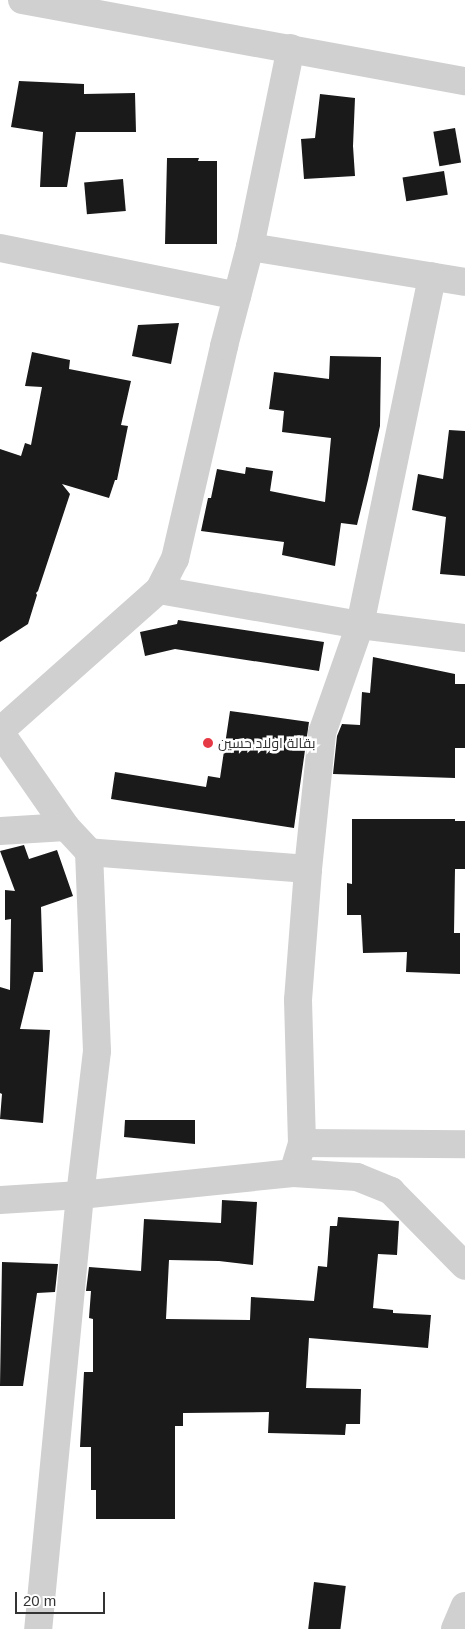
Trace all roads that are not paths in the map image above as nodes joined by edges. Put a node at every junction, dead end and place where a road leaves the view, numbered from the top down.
1 (22, 0) edge
2 (291, 48) junction
3 (465, 81) edge
4 (250, 247) junction
5 (0, 248) edge
6 (432, 276) junction
7 (465, 282) edge
8 (237, 296) junction
9 (159, 590) junction
10 (360, 625) junction
11 (465, 638) edge
12 (0, 731) edge
13 (66, 827) junction
14 (0, 831) edge
15 (89, 852) junction
16 (308, 869) junction
17 (302, 1143) junction
18 (465, 1144) edge
19 (293, 1173) junction
20 (80, 1195) junction
21 (0, 1200) edge
22 (465, 1266) edge
23 (465, 1606) edge
24 (38, 1629) edge
25 (455, 1629) edge

1 - 2 street
2 - 3 street
2 - 4 street
4 - 6 street
4 - 8 street
5 - 8 street
6 - 7 street
6 - 10 street
8 - 9 street
9 - 10 street
9 - 12 street
10 - 11 street
10 - 16 street
12 - 13 street
13 - 14 street
13 - 15 street
15 - 16 street
15 - 20 street
16 - 17 street
17 - 18 street
17 - 19 street
19 - 20 street
19 - 22 street
20 - 21 street
20 - 24 street
23 - 25 street

